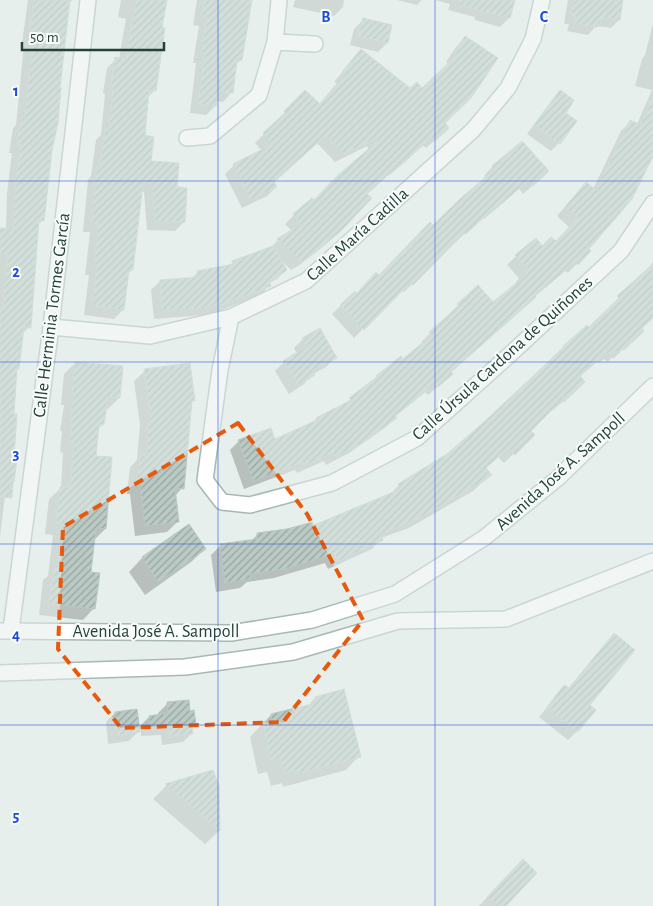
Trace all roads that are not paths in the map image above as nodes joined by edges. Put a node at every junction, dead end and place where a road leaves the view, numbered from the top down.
1 (88, 0) edge
2 (279, 0) edge
3 (542, 0) edge
4 (275, 42) junction
5 (315, 44) dead end
6 (187, 138) dead end
7 (653, 203) edge
8 (231, 317) junction
9 (51, 327) junction
10 (653, 386) edge
11 (653, 561) edge
12 (395, 594) junction
13 (398, 621) junction
14 (5, 630) edge
15 (0, 673) edge

1 - 9 street, Calle Herminia Tormes García
2 - 4 street
3 - 8 street, Calle María Cadilla
4 - 5 street
4 - 6 street
7 - 8 street, Calle Úrsula Cardona de Quiñones
8 - 9 street, Calle María Cadilla
9 - 14 street, Calle Herminia Tormes García
10 - 12 street, Avenida José A. Sampoll
11 - 13 street
12 - 13 street
12 - 14 street, Avenida José A. Sampoll
13 - 15 street

